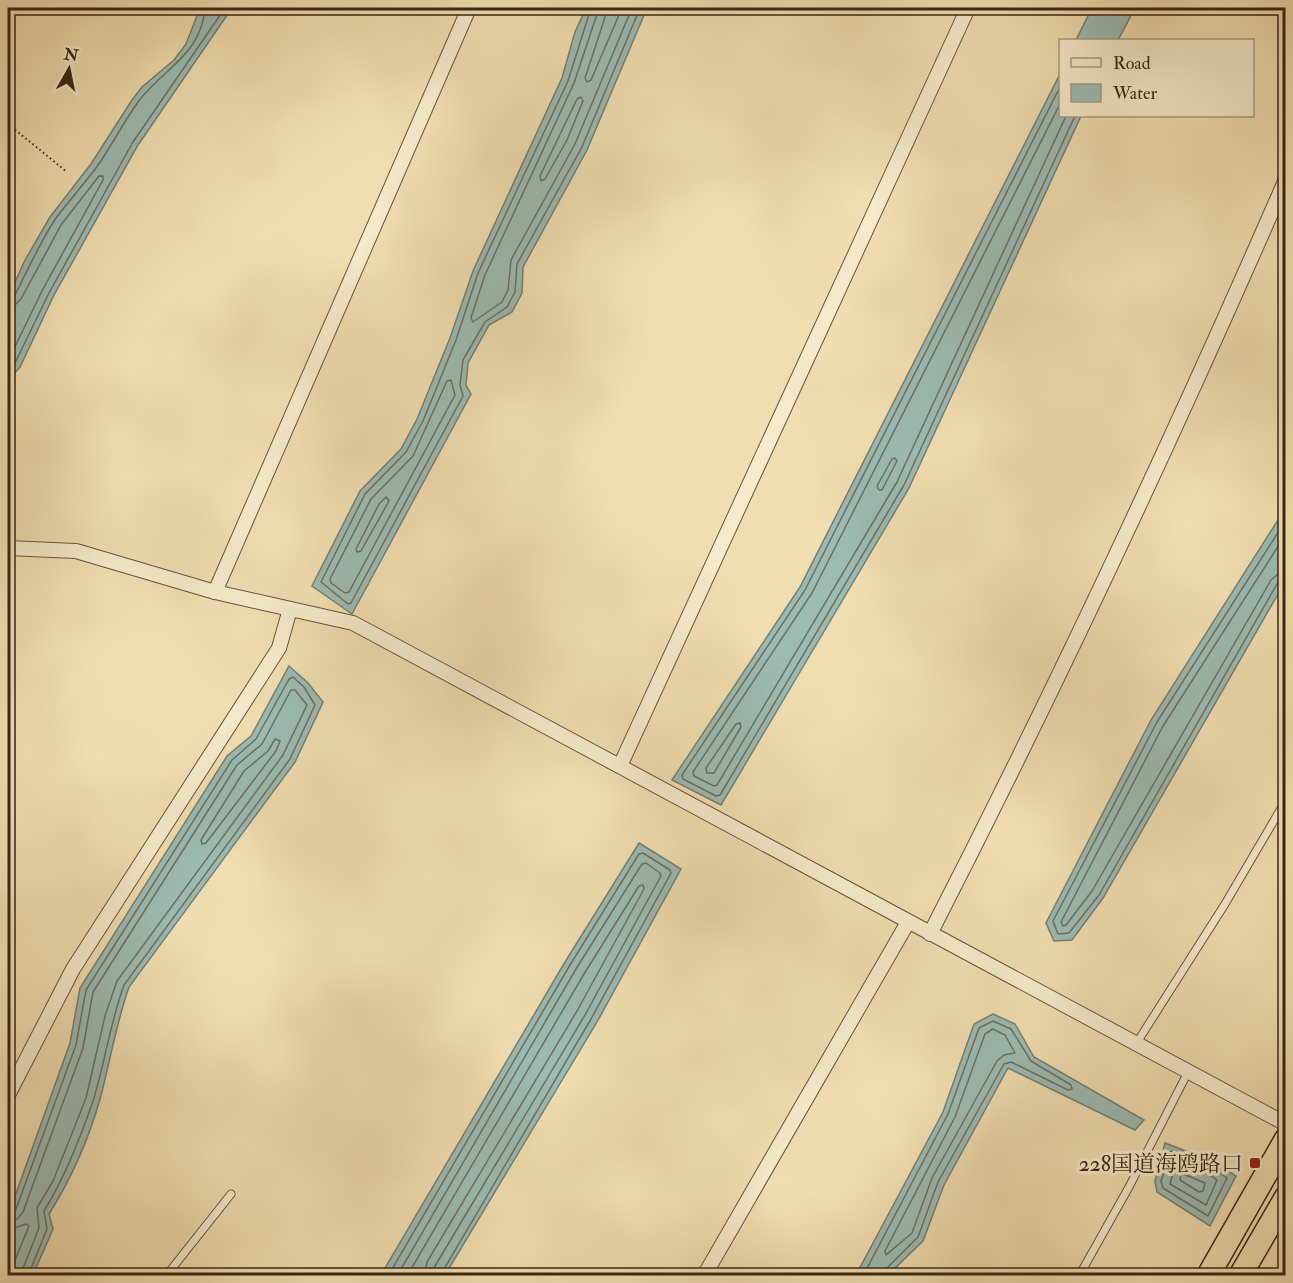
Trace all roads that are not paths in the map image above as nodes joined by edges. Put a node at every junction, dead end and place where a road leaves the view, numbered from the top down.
1 (469, 8) edge
2 (968, 8) edge
3 (1286, 179) edge
4 (8, 548) edge
5 (215, 592) junction
6 (290, 609) junction
7 (620, 766) junction
8 (1286, 800) edge
9 (908, 922) junction
10 (930, 934) junction
11 (1136, 1044) junction
12 (1188, 1072) junction
13 (8, 1095) edge
14 (1286, 1124) edge
15 (1286, 1139) edge
16 (231, 1194) dead end
17 (1286, 1197) edge
18 (166, 1275) edge
19 (704, 1275) edge
20 (1078, 1275) edge
21 (1208, 1275) edge
22 (1240, 1275) edge

1 - 5 street
2 - 7 street
3 - 10 street
4 - 5 street
5 - 6 street
6 - 7 street
6 - 13 street
7 - 9 street
8 - 11 lane
9 - 10 street
9 - 19 street
10 - 11 street
11 - 12 street
12 - 14 street
12 - 20 lane
15 - 21 highway
16 - 18 lane
17 - 22 highway

